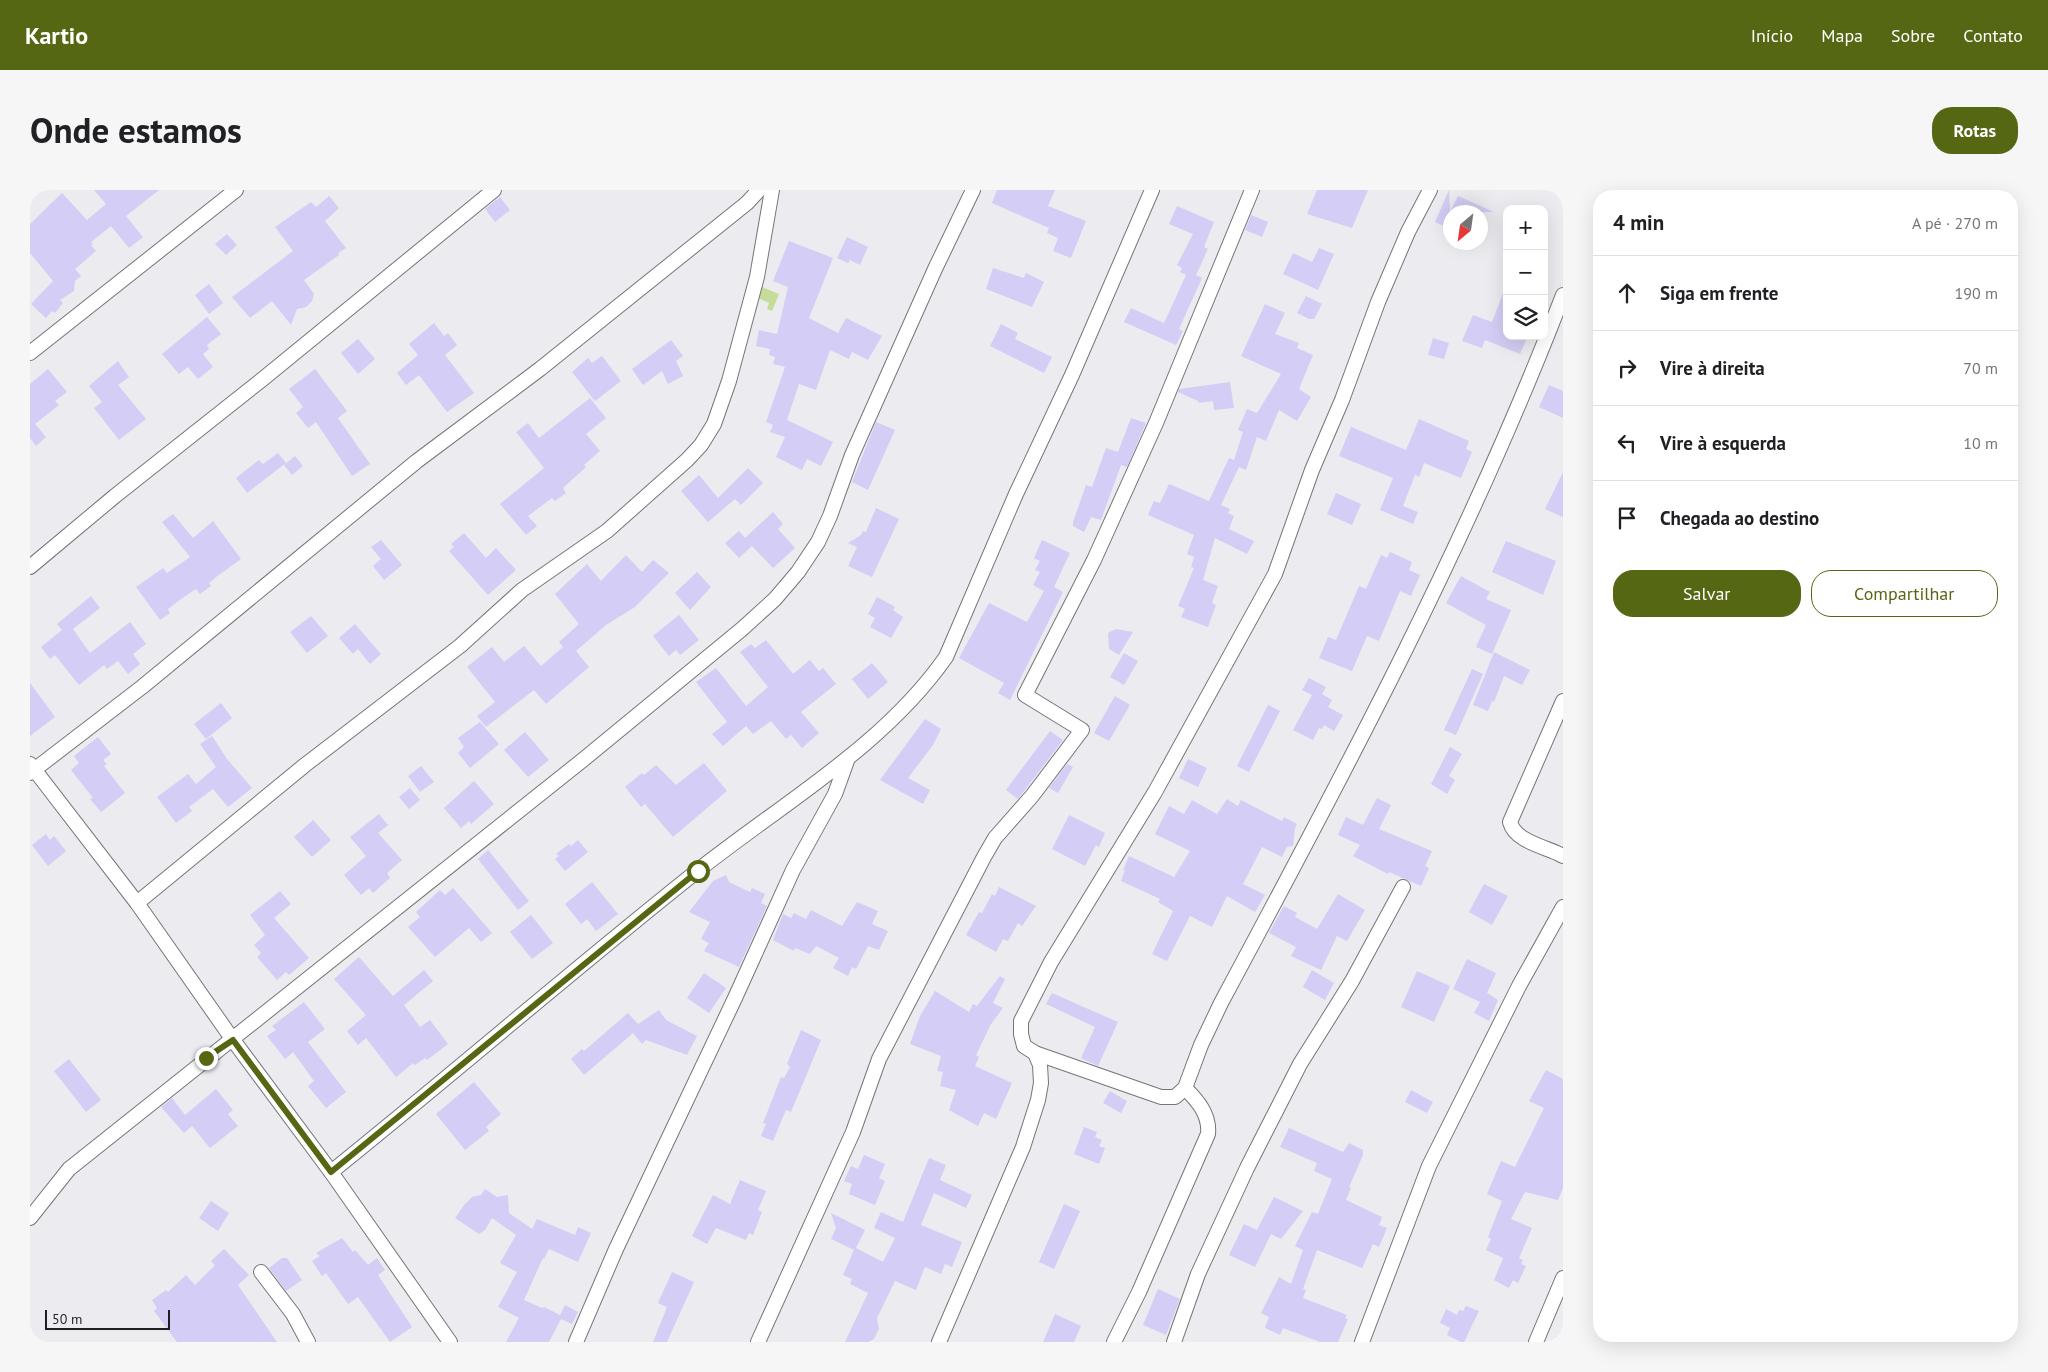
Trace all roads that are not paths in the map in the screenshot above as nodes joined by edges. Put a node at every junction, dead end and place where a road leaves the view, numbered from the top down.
1 (236, 190) edge
2 (494, 190) edge
3 (759, 190) edge
4 (772, 190) edge
5 (973, 190) edge
6 (1152, 190) edge
7 (1252, 190) edge
8 (1430, 190) edge
9 (1563, 295) edge
10 (30, 353) edge
11 (30, 567) edge
12 (1563, 702) edge
13 (848, 757) junction
14 (31, 769) edge
15 (1563, 856) edge
16 (1403, 887) dead end
17 (137, 902) junction
18 (1563, 907) edge
19 (233, 1040) junction
20 (1035, 1053) junction
21 (1185, 1088) junction
22 (331, 1172) junction
23 (30, 1218) edge
24 (261, 1272) dead end
25 (1563, 1278) edge
26 (308, 1342) edge
27 (450, 1342) edge
28 (576, 1342) edge
29 (758, 1342) edge
30 (939, 1342) edge
31 (1114, 1342) edge
32 (1174, 1342) edge
33 (1362, 1342) edge
34 (1536, 1342) edge

1 - 10 street
2 - 11 street
3 - 14 street
4 - 17 street
5 - 19 street
6 - 13 street
7 - 29 street
8 - 20 street
9 - 21 street
12 - 15 street
13 - 22 street
13 - 28 street
14 - 17 street
16 - 32 street
17 - 19 street
18 - 33 street
19 - 22 street
19 - 23 street
20 - 21 street
20 - 30 street
21 - 31 street
22 - 27 street
24 - 26 street
25 - 34 street

